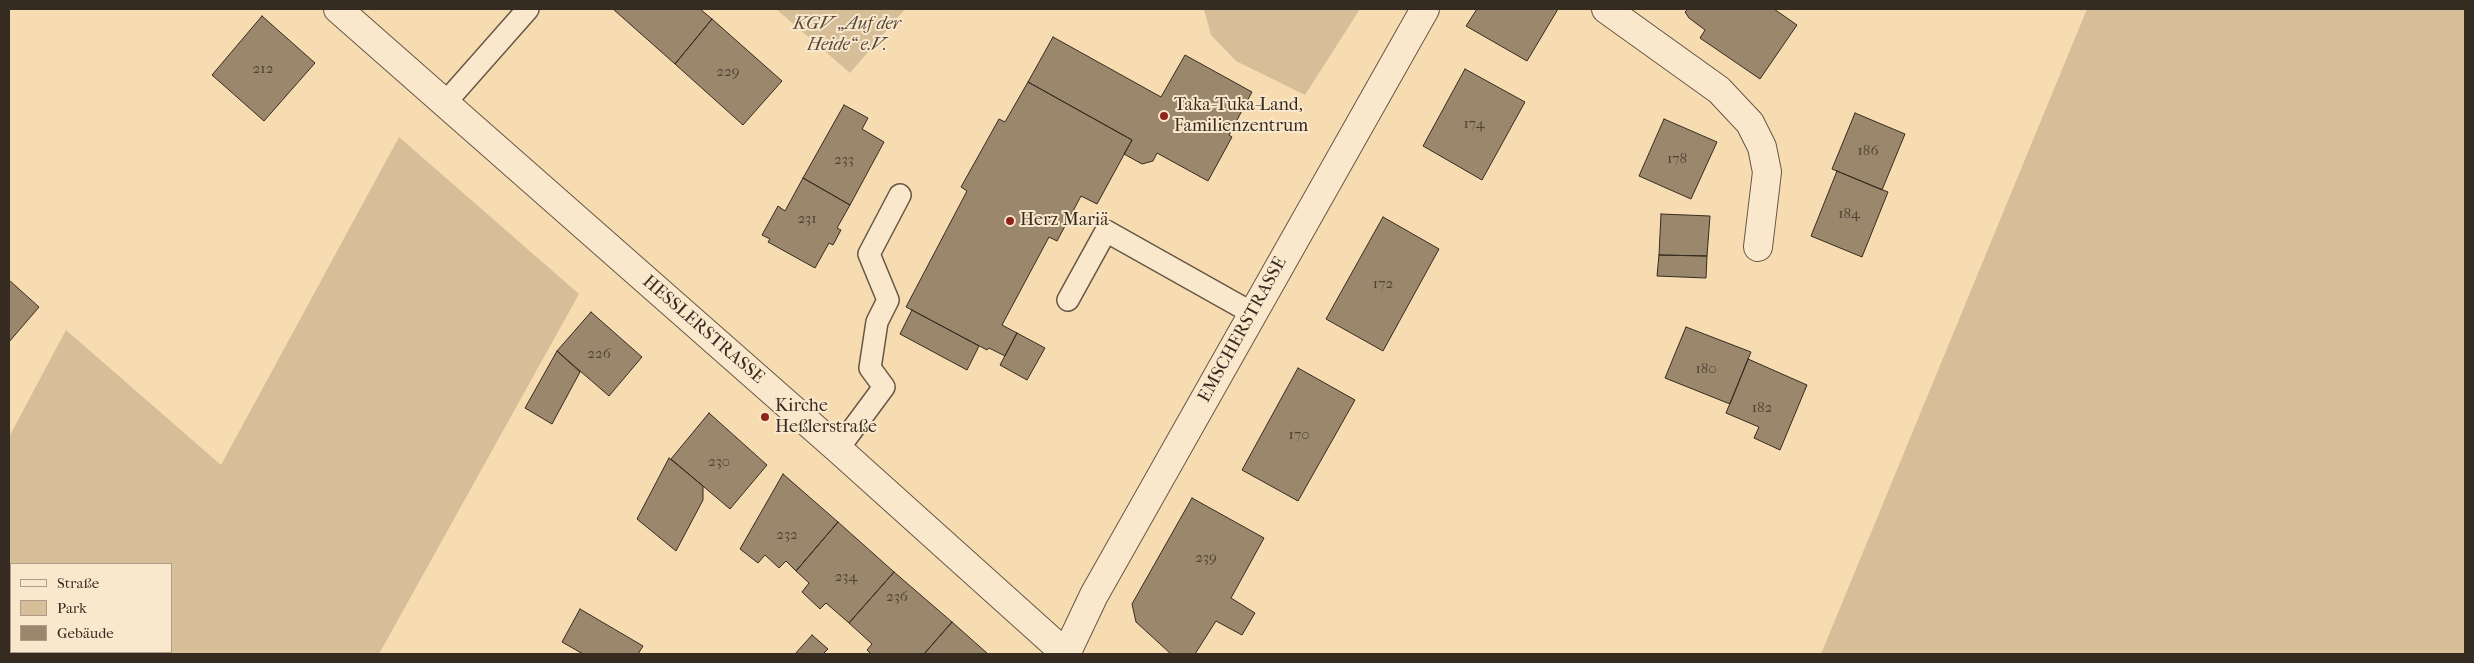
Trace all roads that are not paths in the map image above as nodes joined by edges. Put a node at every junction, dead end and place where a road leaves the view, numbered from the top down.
1 (338, 9) edge
2 (528, 9) edge
3 (1425, 9) edge
4 (1606, 9) edge
5 (445, 103) junction
6 (900, 195) dead end
7 (1758, 247) dead end
8 (1068, 300) dead end
9 (1252, 313) junction
10 (838, 449) junction
11 (1066, 654) edge

1 - 5 street, HESSLERSTRASSE
2 - 5 lane
3 - 9 street, EMSCHERSTRASSE
4 - 7 street
5 - 10 street, HESSLERSTRASSE
6 - 10 lane
8 - 9 lane
9 - 11 street, EMSCHERSTRASSE
10 - 11 street, HESSLERSTRASSE

